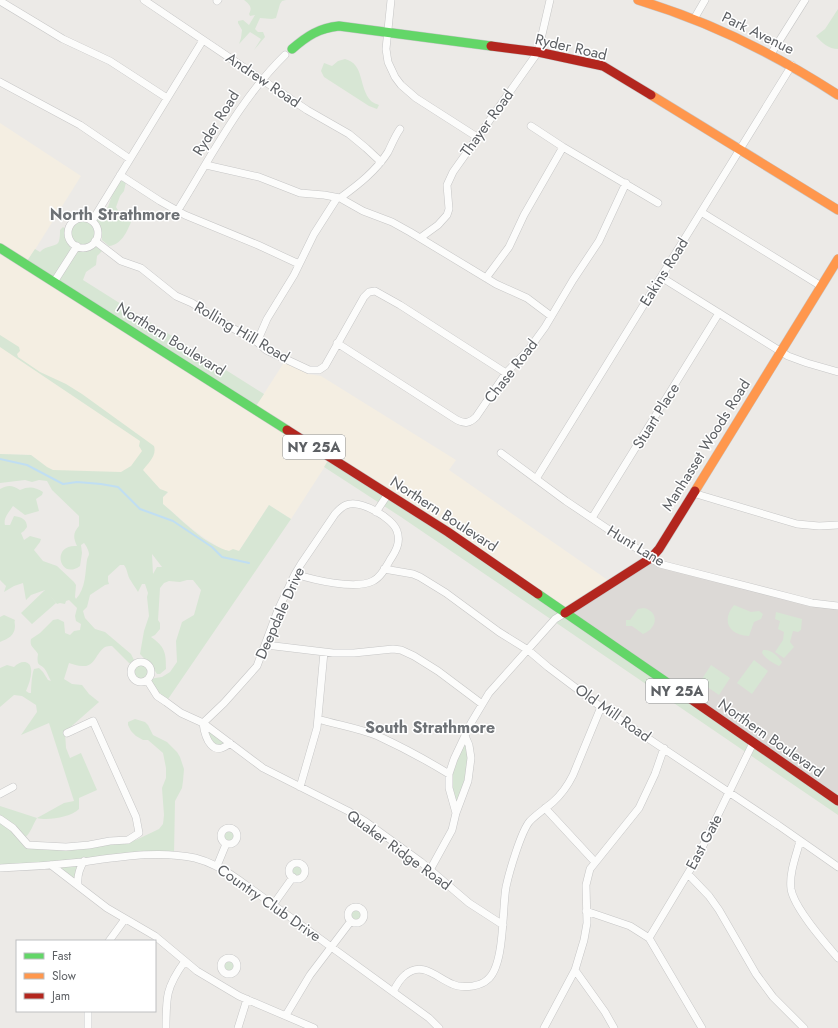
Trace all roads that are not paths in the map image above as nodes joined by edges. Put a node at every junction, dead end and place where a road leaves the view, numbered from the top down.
1 (144, 0) edge
2 (391, 0) edge
3 (550, 0) edge
4 (638, 0) edge
5 (705, 0) edge
6 (805, 0) edge
7 (0, 1) edge
8 (694, 19) junction
9 (387, 32) junction
10 (203, 40) junction
11 (289, 52) joint
12 (538, 52) junction
13 (771, 54) junction
14 (792, 65) junction
15 (262, 79) junction
16 (0, 82) edge
17 (838, 95) edge
18 (167, 98) junction
19 (531, 126) dead end
20 (400, 129) dead end
21 (477, 137) junction
22 (563, 147) junction
23 (740, 150) junction
24 (130, 159) junction
25 (381, 162) junction
26 (206, 164) junction
27 (120, 175) junction
28 (626, 184) junction
29 (339, 198) junction
30 (658, 203) dead end
31 (178, 210) junction
32 (838, 210) edge
33 (702, 212) junction
34 (92, 221) junction
35 (420, 238) junction
36 (95, 241) junction
37 (76, 246) junction
38 (0, 247) edge
39 (838, 259) edge
40 (299, 264) junction
41 (661, 277) junction
42 (486, 278) junction
43 (54, 282) junction
44 (821, 286) junction
45 (719, 313) junction
46 (551, 316) junction
47 (257, 342) junction
48 (337, 344) junction
49 (781, 351) junction
50 (838, 372) edge
51 (506, 373) junction
52 (501, 453) dead end
53 (536, 479) junction
54 (693, 493) junction
55 (388, 494) junction
56 (376, 512) junction
57 (592, 518) junction
58 (838, 525) edge
59 (651, 558) junction
60 (384, 569) junction
61 (295, 574) junction
62 (838, 606) edge
63 (565, 614) junction
64 (266, 645) junction
65 (528, 650) junction
66 (324, 652) junction
67 (147, 680) dead end
68 (482, 704) junction
69 (601, 707) junction
70 (318, 719) junction
71 (204, 723) junction
72 (67, 733) dead end
73 (466, 736) junction
74 (230, 743) junction
75 (753, 743) junction
76 (664, 748) junction
77 (449, 774) junction
78 (13, 787) dead end
79 (300, 787) junction
80 (730, 793) junction
81 (0, 794) edge
82 (838, 801) edge
83 (545, 808) junction
84 (456, 813) junction
85 (0, 819) edge
86 (800, 841) junction
87 (226, 844) dead end
88 (84, 861) junction
89 (595, 862) junction
90 (51, 865) junction
91 (217, 866) junction
92 (0, 868) edge
93 (838, 868) edge
94 (430, 870) junction
95 (688, 874) junction
96 (293, 877) dead end
97 (78, 886) junction
98 (273, 905) junction
99 (586, 911) junction
100 (124, 919) junction
101 (351, 921) dead end
102 (503, 924) junction
103 (649, 938) junction
104 (110, 940) edge
105 (331, 947) junction
106 (838, 958) edge
107 (185, 961) junction
108 (575, 970) junction
109 (225, 973) dead end
110 (218, 984) junction
111 (393, 992) junction
112 (247, 999) junction
113 (88, 1012) edge
114 (286, 1015) junction
115 (88, 1028) edge
116 (166, 1028) edge
117 (238, 1028) edge
118 (314, 1028) edge
119 (439, 1028) edge
120 (544, 1028) edge
121 (614, 1028) edge
122 (702, 1028) edge
123 (804, 1028) edge

1 - 10 street, Andrew Road
2 - 9 street
3 - 12 street, Thayer Road
4 - 8 street, Park Avenue
5 - 8 street
6 - 13 street
7 - 18 street
8 - 13 street, Park Avenue
9 - 11 street, Ryder Road
9 - 12 street, Ryder Road
9 - 21 street
10 - 15 street, Andrew Road
10 - 18 street
11 - 15 street, Ryder Road
12 - 21 street, Thayer Road
12 - 23 street, Ryder Road
13 - 14 street, Park Avenue
14 - 17 street, Park Avenue
14 - 23 street, Eakins Road
15 - 25 street, Andrew Road
15 - 26 street, Ryder Road
16 - 24 street
18 - 24 street
19 - 22 street
20 - 25 street
21 - 35 street, Thayer Road
22 - 28 street
22 - 42 street
23 - 32 street, Ryder Road
23 - 33 street, Eakins Road
24 - 27 street
25 - 29 street
26 - 29 street
26 - 31 street, Ryder Road
27 - 31 street
27 - 34 street
28 - 30 street
28 - 46 street, Chase Road
29 - 35 street
29 - 40 street
31 - 40 street
33 - 41 street, Eakins Road
33 - 44 street
34 - 36 street
34 - 37 street
35 - 42 street
36 - 37 street
36 - 47 street, Rolling Hill Road
37 - 43 street
38 - 43 street, Northern Boulevard / NY 25A
39 - 44 street, Manhasset Woods Road
40 - 47 street
41 - 45 street
41 - 53 street, Eakins Road
42 - 46 street
43 - 55 street, Northern Boulevard / NY 25A
44 - 49 street, Manhasset Woods Road
45 - 49 street
45 - 57 street, Stuart Place
46 - 51 street, Chase Road
47 - 48 street, Rolling Hill Road
48 - 51 street, Chase Road
48 - 51 street, Rolling Hill Road
49 - 50 street
49 - 54 street, Manhasset Woods Road
52 - 53 street, Hunt Lane
53 - 57 street, Hunt Lane
54 - 58 street
54 - 59 street, Manhasset Woods Road
55 - 56 street
55 - 63 street, Northern Boulevard / NY 25A
56 - 60 street, Deepdale Drive
56 - 61 street, Deepdale Drive
57 - 59 street, Hunt Lane
59 - 62 street, Hunt Lane
59 - 63 street, Manhasset Woods Road
60 - 61 street, Deepdale Drive
60 - 65 street, Old Mill Road
61 - 64 street, Deepdale Drive
63 - 65 street
63 - 75 street, Northern Boulevard / NY 25A
64 - 66 street
64 - 71 street, Deepdale Drive
65 - 68 street
65 - 69 street, Old Mill Road
66 - 68 street
66 - 70 street
67 - 71 street, Quaker Ridge Road
68 - 73 street
69 - 76 street, Old Mill Road
69 - 83 street
70 - 77 street
70 - 79 street
71 - 74 street, Quaker Ridge Road
71 - 74 street
72 - 85 street
73 - 77 street
73 - 84 street
74 - 79 street, Quaker Ridge Road
75 - 80 street, East Gate
75 - 82 street, Northern Boulevard / NY 25A
76 - 80 street, Old Mill Road
76 - 89 street
77 - 84 street
78 - 81 street
79 - 94 street, Quaker Ridge Road
80 - 86 street, Old Mill Road
80 - 95 street, East Gate
83 - 89 street
83 - 102 street
84 - 94 street
86 - 93 street, Old Mill Road
86 - 106 street
87 - 91 street
88 - 90 street, Country Club Drive
88 - 91 street, Country Club Drive
88 - 97 street
89 - 99 street
90 - 92 street, Country Club Drive
90 - 97 street
91 - 98 street, Country Club Drive
94 - 102 street, Quaker Ridge Road
95 - 103 street, East Gate
95 - 123 street
96 - 98 street
97 - 100 street
98 - 105 street, Country Club Drive
99 - 103 street
99 - 108 street
100 - 104 street
100 - 107 street
101 - 105 street
102 - 111 street
103 - 122 street
105 - 111 street, Country Club Drive
105 - 114 street
107 - 110 street
107 - 116 street
108 - 120 street
108 - 121 street
109 - 110 street
110 - 112 street
111 - 119 street, Country Club Drive
112 - 114 street
112 - 117 street
113 - 115 street
114 - 118 street

